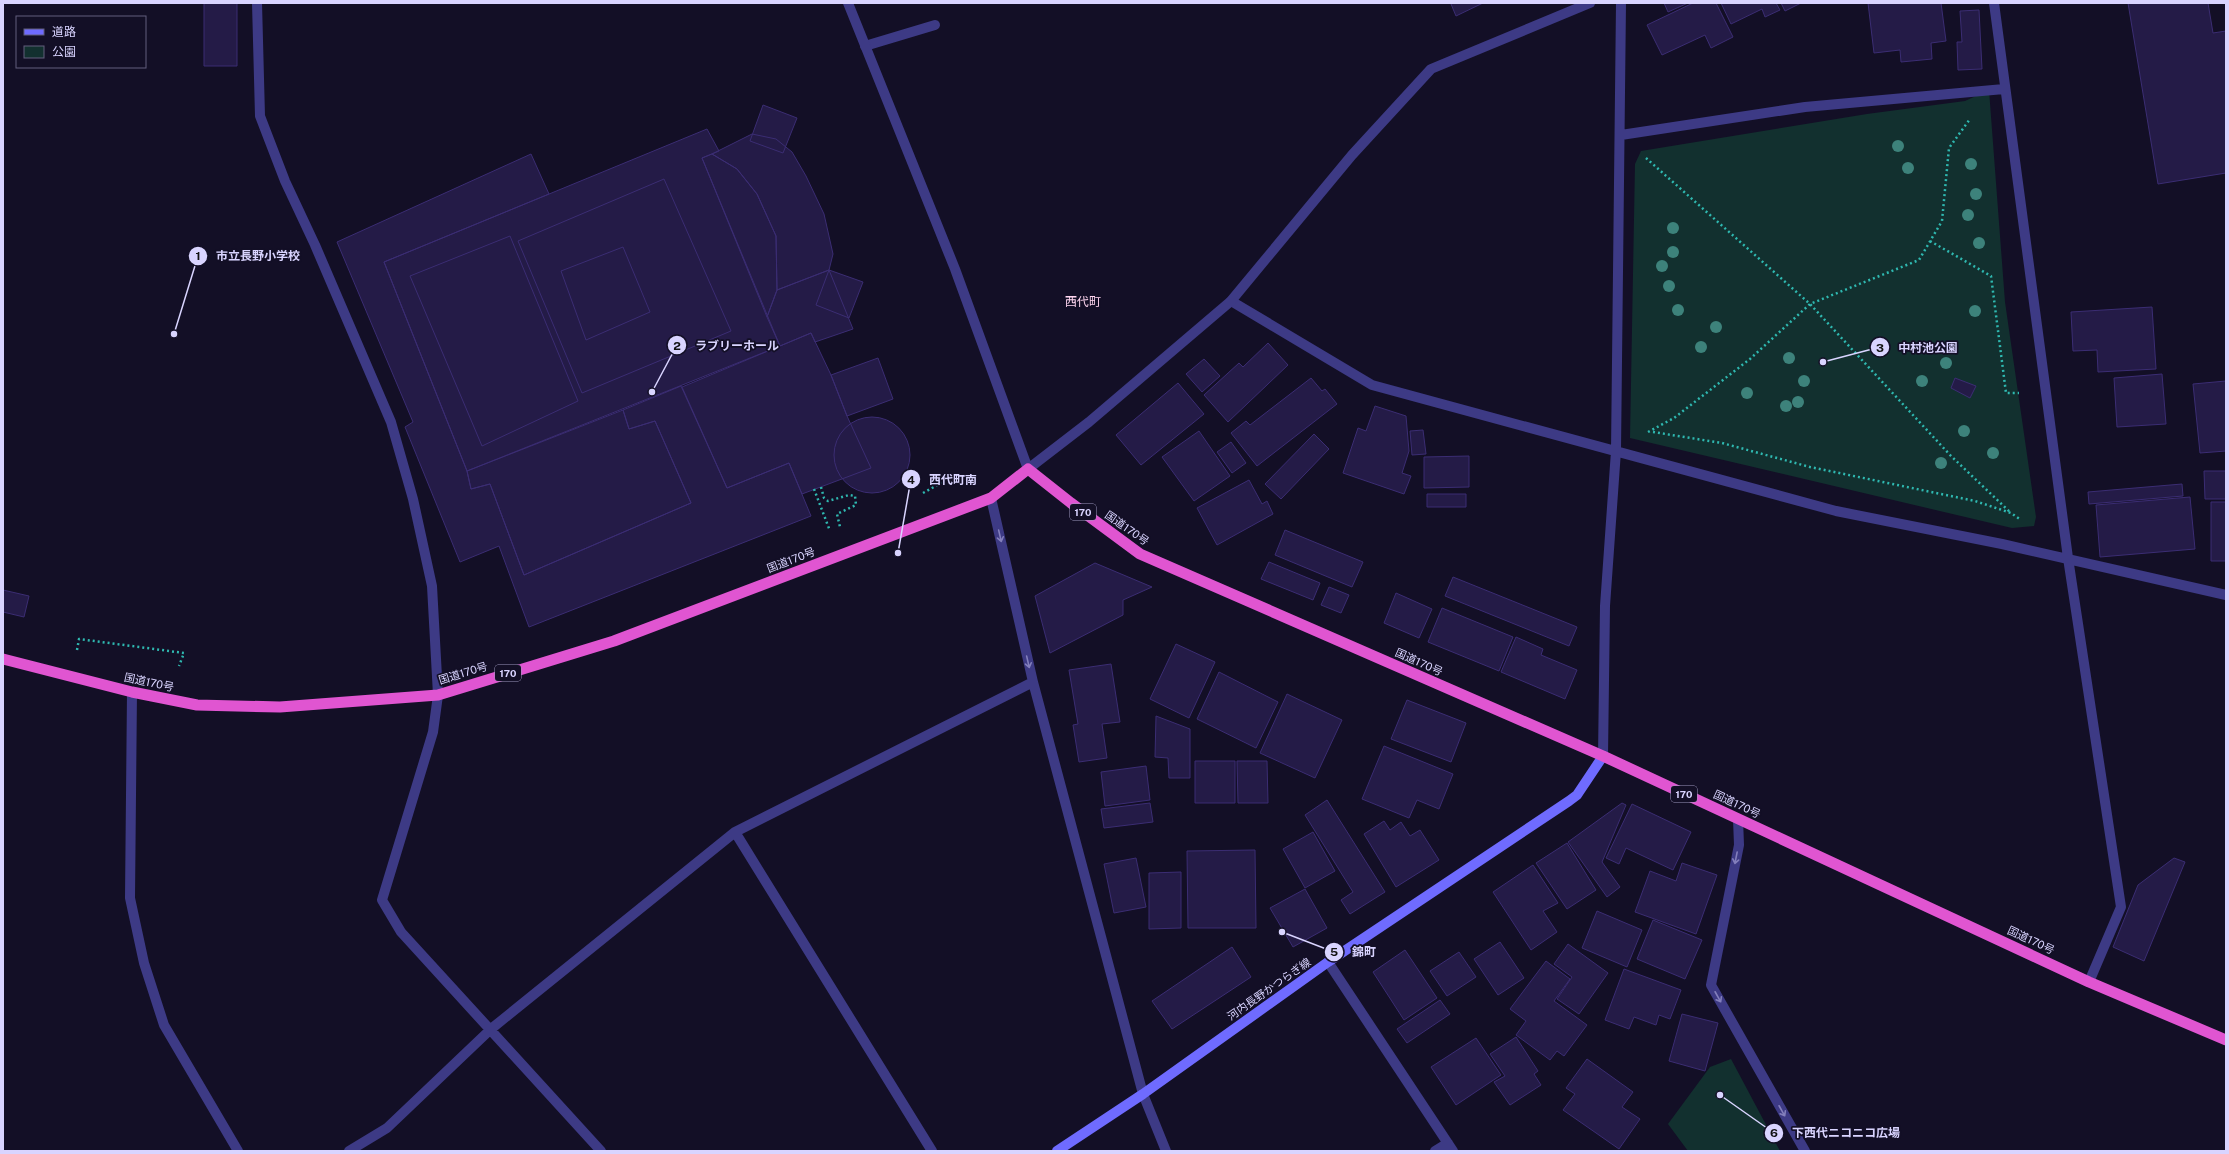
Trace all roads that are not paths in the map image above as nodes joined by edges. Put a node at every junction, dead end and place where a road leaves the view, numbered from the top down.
1 (257, 3) edge
2 (848, 3) edge
3 (1590, 3) edge
4 (1621, 3) edge
5 (1994, 3) edge
6 (934, 25) dead end
7 (865, 46) junction
8 (2004, 89) junction
9 (1621, 135) junction
10 (1231, 301) junction
11 (1616, 451) junction
12 (1028, 469) junction
13 (992, 498) junction
14 (2068, 558) junction
15 (2226, 595) edge
16 (3, 659) edge
17 (1033, 682) junction
18 (132, 692) junction
19 (438, 695) junction
20 (1603, 756) junction
21 (1738, 819) junction
22 (735, 832) junction
23 (1328, 962) junction
24 (2089, 982) junction
25 (491, 1029) junction
26 (2226, 1040) edge
27 (1143, 1094) junction
28 (1450, 1147) edge
29 (238, 1151) edge
30 (349, 1151) edge
31 (601, 1151) edge
32 (932, 1151) edge
33 (1058, 1151) edge
34 (1166, 1151) edge
35 (1435, 1151) edge
36 (1805, 1151) edge

1 - 19 street
2 - 7 street
3 - 10 street
4 - 9 street
5 - 8 street
6 - 7 street
7 - 12 street
8 - 9 street
8 - 14 street
9 - 11 street
10 - 11 street
10 - 12 street
11 - 14 street
11 - 20 street
12 - 13 highway, 国道170号 / 170
12 - 20 highway, 国道170号 / 170
13 -> 17 street
13 - 19 highway, 国道170号 / 170
14 - 15 street
14 - 24 street
16 - 18 highway, 国道170号 / 170
17 - 22 street
17 - 27 street
18 - 19 highway, 国道170号 / 170
18 - 29 street
19 - 25 street
20 - 21 highway, 国道170号 / 170
20 - 23 main road, 河内長野かつらぎ線
21 - 24 highway, 国道170号 / 170
21 -> 36 street
22 - 25 street
22 - 32 street
23 - 27 main road, 河内長野かつらぎ線
23 - 28 street
24 - 26 highway, 国道170号 / 170
25 - 30 street
25 - 31 street
27 - 33 main road, 河内長野かつらぎ線
27 - 34 street
28 - 35 street

